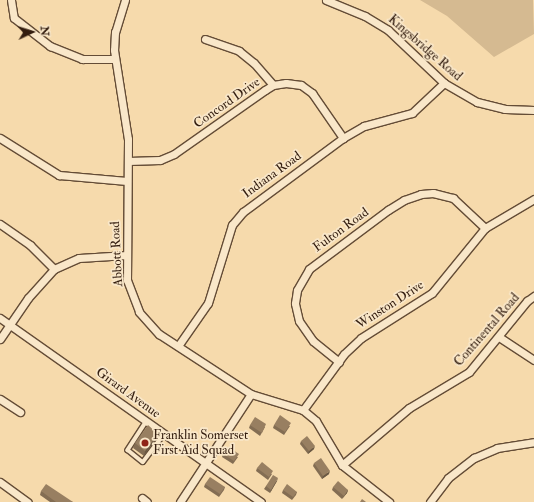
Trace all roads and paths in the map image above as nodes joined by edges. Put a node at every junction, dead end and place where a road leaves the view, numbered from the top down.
1 (11, 0) edge
2 (125, 0) edge
3 (326, 0) edge
4 (205, 39) dead end
5 (115, 59) junction
6 (444, 84) junction
7 (273, 85) junction
8 (534, 110) edge
9 (0, 138) edge
10 (343, 138) junction
11 (128, 161) junction
12 (127, 181) junction
13 (534, 199) edge
14 (0, 224) edge
15 (485, 228) junction
16 (127, 256) junction
17 (54, 269) junction
18 (534, 296) edge
19 (0, 318) edge
20 (10, 325) junction
21 (499, 337) junction
22 (0, 340) edge
23 (178, 346) junction
24 (534, 360) edge
25 (339, 362) junction
26 (251, 394) junction
27 (0, 399) edge
28 (303, 410) junction
29 (20, 412) dead end
30 (147, 421) junction
31 (164, 434) junction
32 (534, 442) edge
33 (206, 463) junction
34 (342, 465) junction
35 (0, 482) edge
36 (28, 502) edge
37 (180, 502) edge
38 (261, 502) edge
39 (389, 502) edge
40 (430, 502) edge

1 - 5 street
2 - 5 street, Abbott Road
3 - 6 street, Kingsbridge Road
4 - 7 street
5 - 11 street, Abbott Road
6 - 8 street, Kingsbridge Road
6 - 10 street, Indiana Road
7 - 10 street, Concord Drive
7 - 11 street, Concord Drive
9 - 12 street
10 - 23 street, Indiana Road
11 - 12 street, Abbott Road
12 - 16 street, Abbott Road
13 - 15 street, Winston Drive
14 - 17 street
15 - 25 street, Winston Drive
15 - 25 street, Fulton Road
16 - 17 street
16 - 23 street, Abbott Road
17 - 20 street
18 - 21 street, Continental Road
19 - 20 street, Girard Avenue
20 - 22 street
20 - 30 street, Girard Avenue
21 - 24 street
21 - 34 street, Continental Road
23 - 26 street, Abbott Road
25 - 28 street, Winston Drive
26 - 28 street, Abbott Road
26 - 33 street
27 - 29 street
28 - 34 street
30 - 31 street, Girard Avenue
30 - 31 lane
31 - 33 street, Girard Avenue
32 - 40 street
33 - 37 street
33 - 38 street, Girard Avenue
34 - 39 street
35 - 36 street

